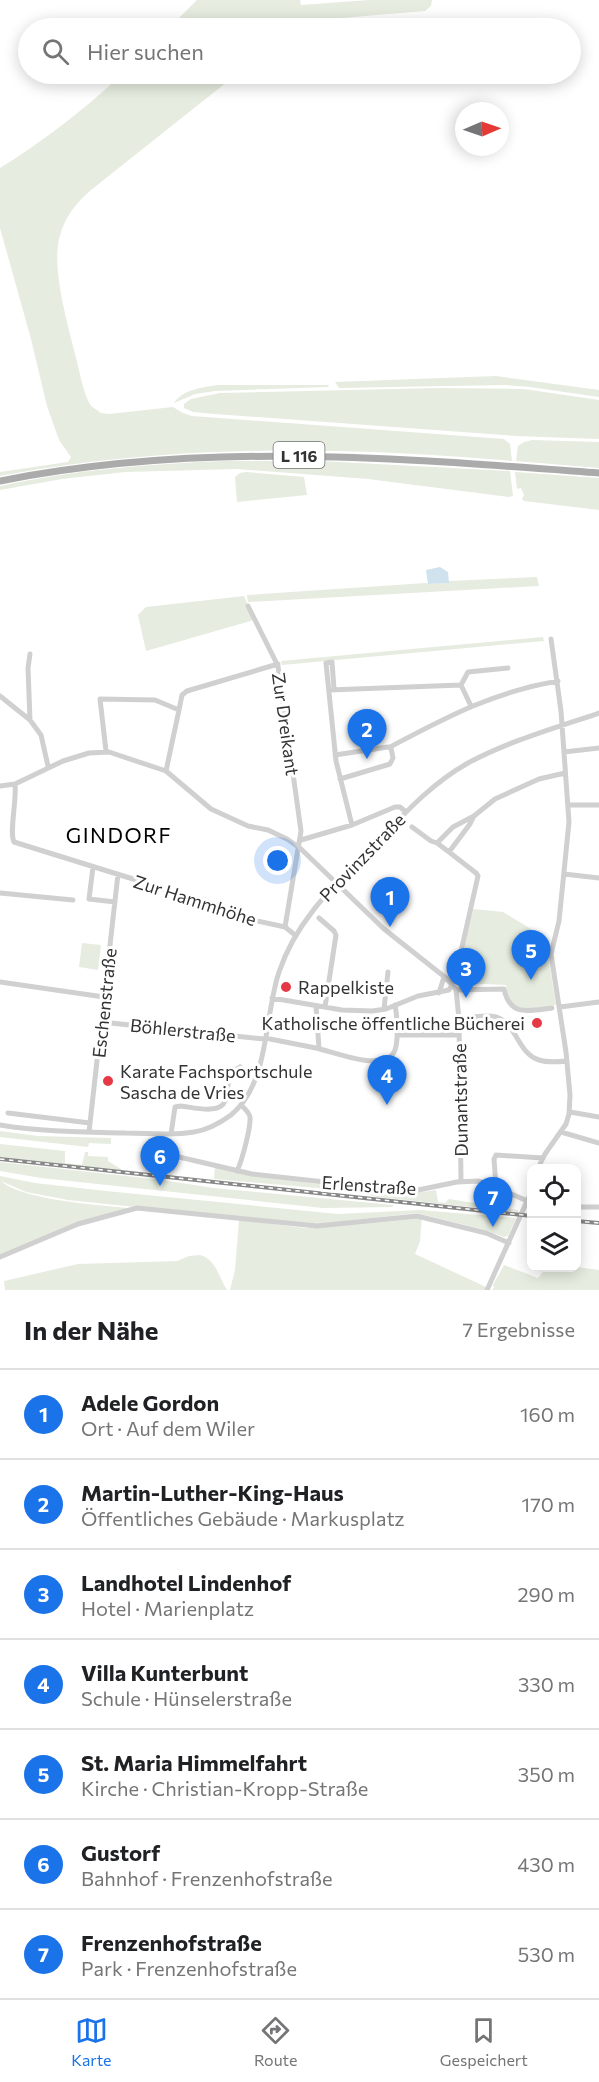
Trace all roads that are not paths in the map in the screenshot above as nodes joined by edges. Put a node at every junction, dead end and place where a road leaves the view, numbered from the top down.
1 (599, 473) edge
2 (0, 481) edge
3 (248, 606) dead end
4 (551, 639) dead end
5 (30, 654) dead end
6 (278, 664) junction
7 (508, 668) dead end
8 (558, 681) junction
9 (461, 685) junction
10 (0, 696) edge
11 (471, 706) junction
12 (178, 710) junction
13 (599, 713) edge
14 (30, 720) junction
15 (562, 725) junction
16 (390, 747) junction
17 (599, 748) edge
18 (106, 752) junction
19 (564, 752) junction
20 (335, 754) junction
21 (48, 766) junction
22 (166, 771) junction
23 (566, 773) junction
24 (340, 779) junction
25 (15, 784) junction
26 (0, 786) edge
27 (568, 805) junction
28 (599, 805) edge
29 (406, 812) junction
30 (474, 816) junction
31 (352, 825) junction
32 (412, 827) dead end
33 (301, 840) junction
34 (437, 843) junction
35 (300, 848) junction
36 (449, 852) junction
37 (93, 867) junction
38 (118, 874) junction
39 (564, 874) junction
40 (599, 878) edge
41 (336, 884) junction
42 (0, 893) edge
43 (72, 900) dead end
44 (115, 902) junction
45 (319, 918) dead end
46 (285, 927) junction
47 (295, 935) junction
48 (388, 972) dead end
49 (444, 977) junction
50 (0, 982) edge
51 (454, 988) junction
52 (439, 993) junction
53 (104, 997) junction
54 (272, 998) junction
55 (599, 1002) edge
56 (395, 1005) junction
57 (316, 1006) junction
58 (325, 1007) junction
59 (560, 1007) junction
60 (552, 1008) dead end
61 (384, 1009) junction
62 (459, 1019) junction
63 (101, 1022) junction
64 (397, 1035) junction
65 (459, 1035) junction
66 (267, 1039) junction
67 (319, 1048) junction
68 (567, 1061) junction
69 (240, 1067) dead end
70 (241, 1105) junction
71 (570, 1112) junction
72 (8, 1113) dead end
73 (599, 1117) edge
74 (90, 1123) junction
75 (0, 1125) edge
76 (89, 1132) junction
77 (561, 1132) junction
78 (158, 1134) junction
79 (171, 1134) junction
80 (599, 1143) edge
81 (543, 1158) junction
82 (540, 1164) edge
83 (237, 1171) junction
84 (461, 1182) junction
85 (496, 1187) junction
86 (527, 1201) edge
87 (527, 1206) edge
88 (581, 1207) edge
89 (599, 1207) edge
90 (509, 1243) junction
91 (0, 1257) edge
92 (487, 1290) edge

1 - 2 main road, L 116
3 - 6 street, Zur Dreikant
4 - 8 street
5 - 14 street
6 - 12 street
6 - 33 street, Zur Dreikant
7 - 9 street
8 - 11 street
8 - 15 street
9 - 11 street
9 - 20 street
10 - 14 street
11 - 16 street
12 - 18 street
12 - 22 street
13 - 15 street, Provinzstraße
14 - 21 street
15 - 19 street
15 - 29 street, Provinzstraße
16 - 20 street
16 - 24 street
17 - 19 street
18 - 21 street
18 - 22 street
19 - 23 street
20 - 24 street
21 - 25 street
22 - 35 street
23 - 27 street
23 - 30 street
24 - 31 street
25 - 26 street
25 - 37 street, Zur Hammhöhe
27 - 28 street
27 - 39 street
29 - 31 street
29 - 41 street, Provinzstraße
30 - 34 street
30 - 36 street
31 - 33 street
32 - 34 street
33 - 35 street, Zur Dreikant
34 - 36 street
35 - 41 street
35 - 46 street, Zur Dreikant
36 - 51 street, Dunantstraße
37 - 38 street, Zur Hammhöhe
37 - 44 street
38 - 44 street, Eschenstraße
38 - 46 street, Zur Hammhöhe
39 - 40 street
39 - 59 street
41 - 47 street, Provinzstraße
41 - 49 street
42 - 43 street
44 - 53 street, Eschenstraße
45 - 58 street
46 - 47 street, Zur Hammhöhe
47 - 54 street, Provinzstraße
48 - 61 street
49 - 51 street
49 - 52 street
50 - 53 street
51 - 52 street
51 - 60 street
51 - 62 street, Dunantstraße
52 - 56 street
53 - 63 street, Eschenstraße
54 - 57 street
54 - 66 street, Provinzstraße
55 - 59 street
56 - 61 street
56 - 64 street
57 - 58 street
57 - 67 street
58 - 61 street
59 - 68 street
62 - 65 street, Dunantstraße
62 - 68 street
63 - 66 street, Böhlerstraße
63 - 74 street, Eschenstraße
64 - 65 street
64 - 67 street, Böhlerstraße
65 - 84 street, Dunantstraße
66 - 67 street, Böhlerstraße
66 - 70 street, Provinzstraße
68 - 71 street
69 - 79 street
70 - 79 street, Provinzstraße
70 - 83 street
71 - 73 street
71 - 77 street
72 - 74 street
74 - 76 street, Eschenstraße
75 - 76 street, Provinzstraße
76 - 78 street, Provinzstraße
77 - 80 street
77 - 81 street
78 - 79 street, Provinzstraße
78 - 83 street, Erlenstraße
81 - 82 street
81 - 85 street
83 - 84 street, Erlenstraße
84 - 85 street, Erlenstraße
85 - 86 street, Erlenstraße
87 - 90 street
88 - 89 street
90 - 91 street
90 - 92 street

